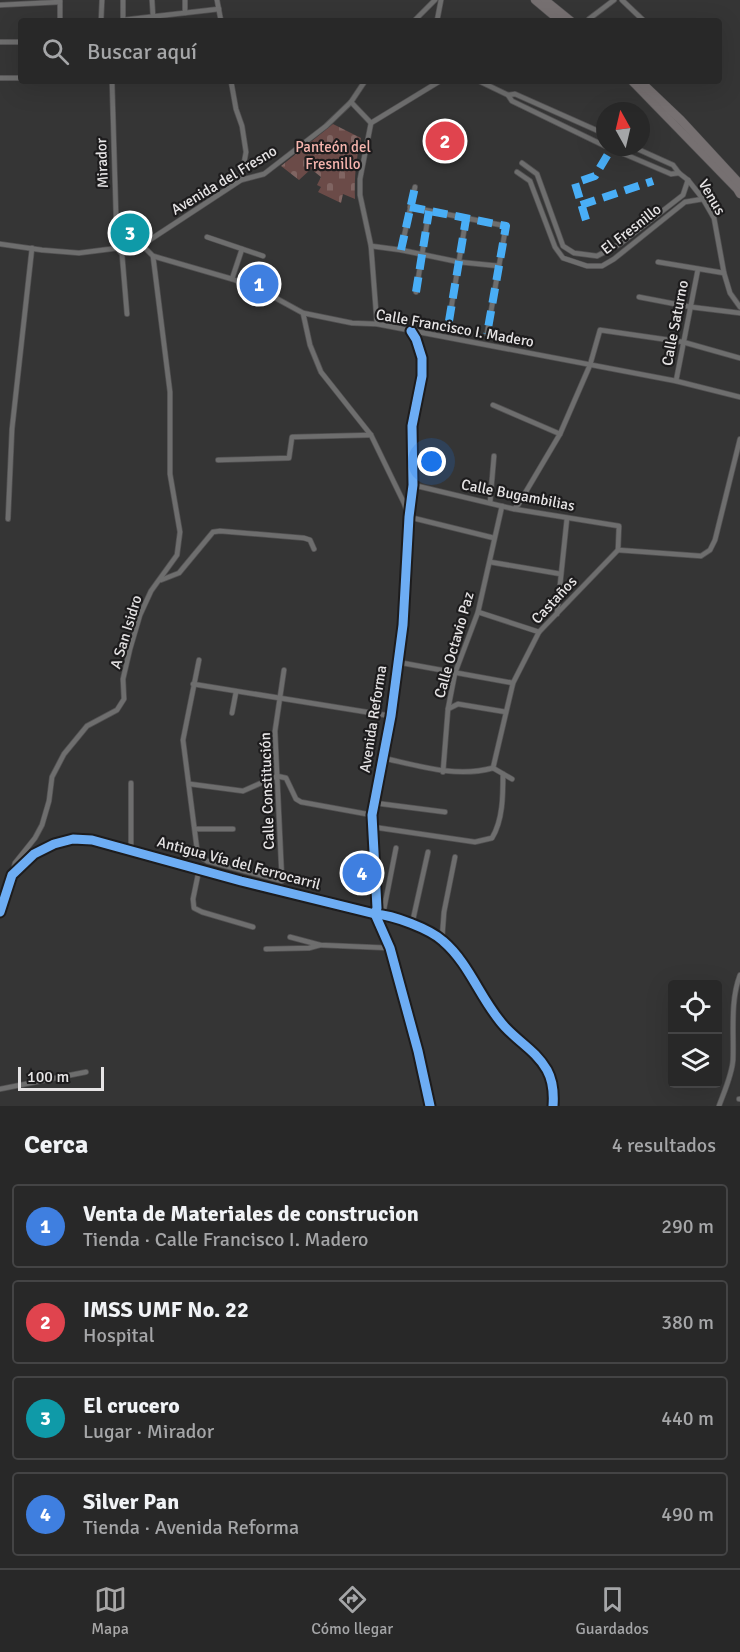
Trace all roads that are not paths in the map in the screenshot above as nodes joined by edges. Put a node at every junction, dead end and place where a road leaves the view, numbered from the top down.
1 (102, 0) edge
2 (123, 0) edge
3 (152, 0) edge
4 (185, 0) edge
5 (217, 0) edge
6 (435, 0) edge
7 (441, 0) edge
8 (535, 0) edge
9 (545, 0) edge
10 (614, 0) edge
11 (622, 0) edge
12 (60, 1) edge
13 (0, 5) edge
14 (219, 9) junction
15 (185, 14) junction
16 (153, 16) junction
17 (60, 18) edge
18 (101, 18) edge
19 (123, 18) edge
20 (138, 18) edge
21 (220, 18) edge
22 (417, 18) edge
23 (438, 18) edge
24 (556, 18) edge
25 (567, 18) edge
26 (592, 18) edge
27 (641, 18) edge
28 (0, 42) edge
29 (18, 42) edge
30 (0, 78) edge
31 (18, 78) edge
32 (112, 84) edge
33 (232, 84) edge
34 (363, 84) edge
35 (435, 84) edge
36 (485, 84) edge
37 (635, 84) edge
38 (643, 84) edge
39 (508, 95) junction
40 (351, 102) junction
41 (371, 123) junction
42 (596, 130) edge
43 (596, 141) edge
44 (650, 155) edge
45 (629, 156) edge
46 (522, 163) dead end
47 (517, 172) dead end
48 (679, 173) junction
49 (241, 180) junction
50 (688, 180) junction
51 (740, 184) edge
52 (415, 187) dead end
53 (740, 194) edge
54 (683, 195) junction
55 (703, 199) junction
56 (686, 202) junction
57 (410, 207) junction
58 (429, 211) junction
59 (466, 219) junction
60 (207, 237) dead end
61 (0, 244) edge
62 (142, 245) junction
63 (371, 246) junction
64 (32, 248) junction
65 (117, 248) junction
66 (242, 249) junction
67 (568, 249) junction
68 (401, 250) junction
69 (422, 254) junction
70 (153, 256) junction
71 (263, 256) dead end
72 (563, 258) junction
73 (658, 261) dead end
74 (459, 262) junction
75 (499, 266) junction
76 (698, 269) junction
77 (724, 273) junction
78 (232, 279) junction
79 (416, 292) dead end
80 (639, 297) dead end
81 (691, 307) junction
82 (740, 307) edge
83 (303, 313) junction
84 (740, 313) edge
85 (127, 314) dead end
86 (449, 321) dead end
87 (377, 324) junction
88 (411, 331) junction
89 (487, 334) dead end
90 (683, 342) junction
91 (740, 358) edge
92 (590, 365) junction
93 (676, 381) junction
94 (740, 397) edge
95 (493, 405) dead end
96 (560, 434) junction
97 (371, 435) junction
98 (740, 439) edge
99 (494, 456) dead end
100 (218, 460) dead end
101 (413, 485) junction
102 (490, 503) junction
103 (502, 506) junction
104 (514, 509) junction
105 (409, 517) junction
106 (567, 518) junction
107 (8, 519) dead end
108 (494, 538) junction
109 (314, 549) dead end
110 (618, 550) junction
111 (490, 562) junction
112 (561, 574) junction
113 (158, 581) junction
114 (478, 612) junction
115 (557, 614) junction
116 (539, 632) junction
117 (198, 660) dead end
118 (398, 662) junction
119 (284, 670) dead end
120 (455, 673) junction
121 (513, 683) junction
122 (193, 684) junction
123 (237, 692) junction
124 (280, 699) junction
125 (448, 709) junction
126 (506, 712) junction
127 (232, 713) dead end
128 (391, 716) junction
129 (383, 758) junction
130 (493, 768) junction
131 (443, 772) junction
132 (503, 774) junction
133 (277, 776) junction
134 (512, 779) dead end
135 (131, 783) dead end
136 (190, 784) junction
137 (375, 803) junction
138 (445, 812) dead end
139 (372, 815) junction
140 (373, 827) junction
141 (195, 829) junction
142 (233, 829) dead end
143 (396, 848) dead end
144 (131, 850) junction
145 (428, 852) dead end
146 (455, 856) dead end
147 (199, 870) junction
148 (244, 870) junction
149 (12, 875) junction
150 (375, 876) junction
151 (390, 878) junction
152 (241, 881) junction
153 (0, 912) edge
154 (375, 914) junction
155 (383, 914) junction
156 (412, 924) junction
157 (254, 927) dead end
158 (290, 937) dead end
159 (442, 939) junction
160 (320, 945) junction
161 (390, 948) junction
162 (266, 949) dead end
163 (740, 975) edge
164 (732, 1041) junction
165 (740, 1046) edge
166 (86, 1072) dead end
167 (0, 1089) edge
168 (430, 1106) edge
169 (553, 1106) edge
170 (719, 1106) edge

1 - 18 street
2 - 19 street
3 - 16 street
4 - 15 street
5 - 14 street
6 - 22 street
7 - 23 street
8 - 24 main road
9 - 25 main road
10 - 26 street
11 - 27 street
12 - 13 street
12 - 17 street
14 - 15 street
14 - 21 street
15 - 16 street
16 - 20 street
28 - 29 street
30 - 31 street
32 - 65 street, Mirador
33 - 49 street
34 - 40 street, Avenida del Fresno
35 - 41 street
36 - 39 street
37 - 53 main road
38 - 51 main road
39 - 42 street
39 - 43 street
40 - 41 street
40 - 49 street, Avenida del Fresno
41 - 63 street
44 - 48 street, Venus
45 - 48 street
46 - 67 street
47 - 72 street
48 - 50 street, Venus
49 - 62 street, Avenida del Fresno
50 - 54 street
50 - 55 street, Venus
52 - 57 street
54 - 56 street
54 - 67 street, El Fresnillo
55 - 56 street, El Fresnillo
55 - 77 street, Venus
56 - 72 street, El Fresnillo
57 - 58 street
57 - 68 street
58 - 59 street
58 - 69 street, Calle Francisco I. Madero
59 - 74 street
59 - 75 street
60 - 66 street
61 - 64 street
62 - 65 street
62 - 70 street, Calle Francisco I. Madero
63 - 68 street
63 - 87 street
64 - 65 street
64 - 107 street
65 - 85 street, Mirador
66 - 71 street
66 - 78 street
67 - 72 street
68 - 69 street
69 - 74 street
69 - 79 street, Calle Francisco I. Madero
70 - 78 street, Calle Francisco I. Madero
70 - 113 street, A San Isidro
73 - 76 street
74 - 75 street
74 - 86 street
75 - 89 street
76 - 77 street
76 - 81 street, Calle Saturno
77 - 82 street, Venus
78 - 83 street, Calle Francisco I. Madero
80 - 81 street
81 - 84 street
81 - 90 street, Calle Saturno
83 - 87 street, Calle Francisco I. Madero
83 - 97 street
87 - 88 street, Calle Francisco I. Madero
88 - 92 street, Calle Francisco I. Madero
88 - 101 street, Avenida Reforma
90 - 91 street
90 - 92 street
90 - 93 street, Calle Saturno
92 - 93 street, Calle Francisco I. Madero
92 - 96 street
93 - 94 street, Calle Francisco I. Madero
95 - 96 street
96 - 104 street
97 - 100 street
97 - 105 street
98 - 110 street
99 - 102 street
101 - 102 street, Calle Bugambilias
101 - 105 street, Avenida Reforma
102 - 103 street, Calle Bugambilias
103 - 104 street, Calle Bugambilias
103 - 108 street, Calle Octavio Paz
104 - 106 street, Calle Bugambilias
105 - 108 street
105 - 118 street, Avenida Reforma
106 - 110 street, Calle Bugambilias
106 - 112 street
108 - 111 street, Calle Octavio Paz
109 - 113 street
110 - 115 street, Castaños
111 - 112 street
111 - 114 street, Calle Octavio Paz
112 - 115 street
113 - 149 street, A San Isidro
114 - 116 street
114 - 120 street, Calle Octavio Paz
115 - 116 street, Castaños
116 - 121 street, Castaños
117 - 122 street
118 - 120 street
118 - 128 street, Avenida Reforma
119 - 124 street, Calle Constitución
120 - 121 street
120 - 125 street, Calle Octavio Paz
121 - 126 street, Castaños
122 - 123 street
122 - 136 street
123 - 124 street
123 - 127 street
124 - 128 street
124 - 133 street, Calle Constitución
125 - 126 street
125 - 131 street, Calle Octavio Paz
126 - 130 street, Castaños
128 - 129 street, Avenida Reforma
129 - 131 street
129 - 137 street, Avenida Reforma
130 - 131 street
130 - 132 street
132 - 134 street
132 - 140 street
133 - 136 street
133 - 139 street
133 - 148 street, Calle Constitución
135 - 144 street
136 - 141 street
137 - 138 street
137 - 139 street, Avenida Reforma
139 - 140 street, Avenida Reforma
140 - 150 street, Avenida Reforma
141 - 142 street
141 - 148 street
143 - 151 street
144 - 147 street, Antigua Vía del Ferrocarril
144 - 149 street, Antigua Vía del Ferrocarril
145 - 156 street
146 - 159 street
147 - 152 street, Antigua Vía del Ferrocarril
147 - 157 street
148 - 152 street
149 - 153 street, Antigua Vía del Ferrocarril
150 - 151 street
150 - 154 street, Avenida Reforma
151 - 155 street
152 - 154 street, Antigua Vía del Ferrocarril
154 - 155 street, Antigua Vía del Ferrocarril
154 - 161 street, Avenida Reforma
155 - 156 street, Antigua Vía del Ferrocarril
156 - 159 street, Antigua Vía del Ferrocarril
158 - 160 street
159 - 169 street, Antigua Vía del Ferrocarril
160 - 161 street
160 - 162 street
161 - 168 street, Avenida Reforma
163 - 164 street
164 - 165 street
164 - 170 street
166 - 167 street

